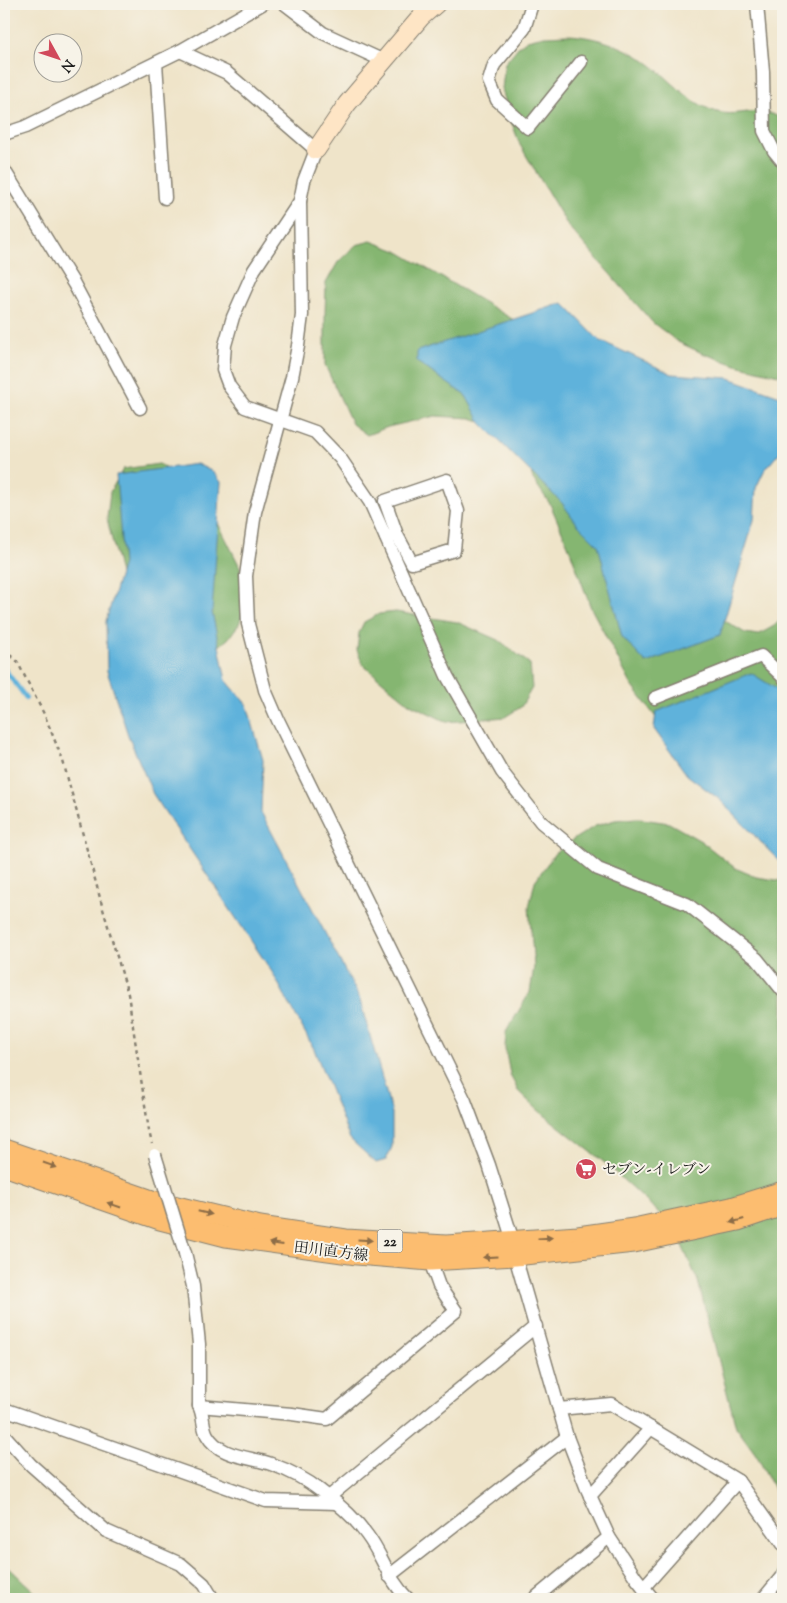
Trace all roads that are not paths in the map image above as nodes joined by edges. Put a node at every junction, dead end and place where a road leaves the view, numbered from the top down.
1 (262, 4) edge
2 (285, 4) edge
3 (436, 4) edge
4 (532, 4) edge
5 (756, 4) edge
6 (180, 52) junction
7 (384, 61) junction
8 (581, 62) dead end
9 (156, 63) junction
10 (4, 134) edge
11 (316, 150) junction
12 (783, 162) edge
13 (4, 170) edge
14 (165, 198) dead end
15 (300, 201) junction
16 (140, 408) dead end
17 (280, 419) junction
18 (391, 537) junction
19 (783, 677) edge
20 (655, 698) dead end
21 (783, 991) edge
22 (4, 1149) edge
23 (155, 1155) road end
24 (4, 1166) edge
25 (783, 1191) edge
26 (783, 1206) edge
27 (514, 1248) junction
28 (430, 1261) junction
29 (536, 1326) junction
30 (199, 1406) junction
31 (559, 1409) junction
32 (4, 1410) edge
33 (651, 1428) junction
34 (4, 1435) edge
35 (567, 1438) junction
36 (738, 1481) junction
37 (590, 1496) junction
38 (333, 1500) junction
39 (609, 1537) junction
40 (783, 1544) edge
41 (783, 1575) edge
42 (389, 1576) junction
43 (644, 1588) junction
44 (214, 1599) edge
45 (406, 1599) edge
46 (534, 1599) edge
47 (653, 1599) edge
48 (763, 1599) edge

1 - 6 street
2 - 7 street
3 - 7 street
4 - 8 street
5 - 12 street
6 - 9 street
6 - 11 street
7 - 11 street
9 - 10 street
9 - 14 street
11 - 15 street
13 - 16 street
15 - 17 street
15 - 17 street
17 - 18 street
17 - 27 street
18 - 18 street
18 - 21 street
19 - 20 street
22 -> 27 main road, 田川直方線 / 22
23 - 30 street, bridge
28 -> 24 main road, 田川直方線 / 22
27 -> 25 main road, 田川直方線 / 22
26 -> 27 main road, 田川直方線 / 22
27 -> 28 main road, 田川直方線 / 22
27 - 29 street
28 - 30 street
29 - 31 street
29 - 38 street
30 - 38 street
31 - 33 street
31 - 35 street
32 - 38 street
33 - 36 street
33 - 37 street
34 - 44 street
35 - 37 street
35 - 42 street
36 - 40 street
36 - 43 street
37 - 39 street
38 - 42 street
39 - 43 street
39 - 46 street
41 - 48 street
42 - 45 street
43 - 47 street

